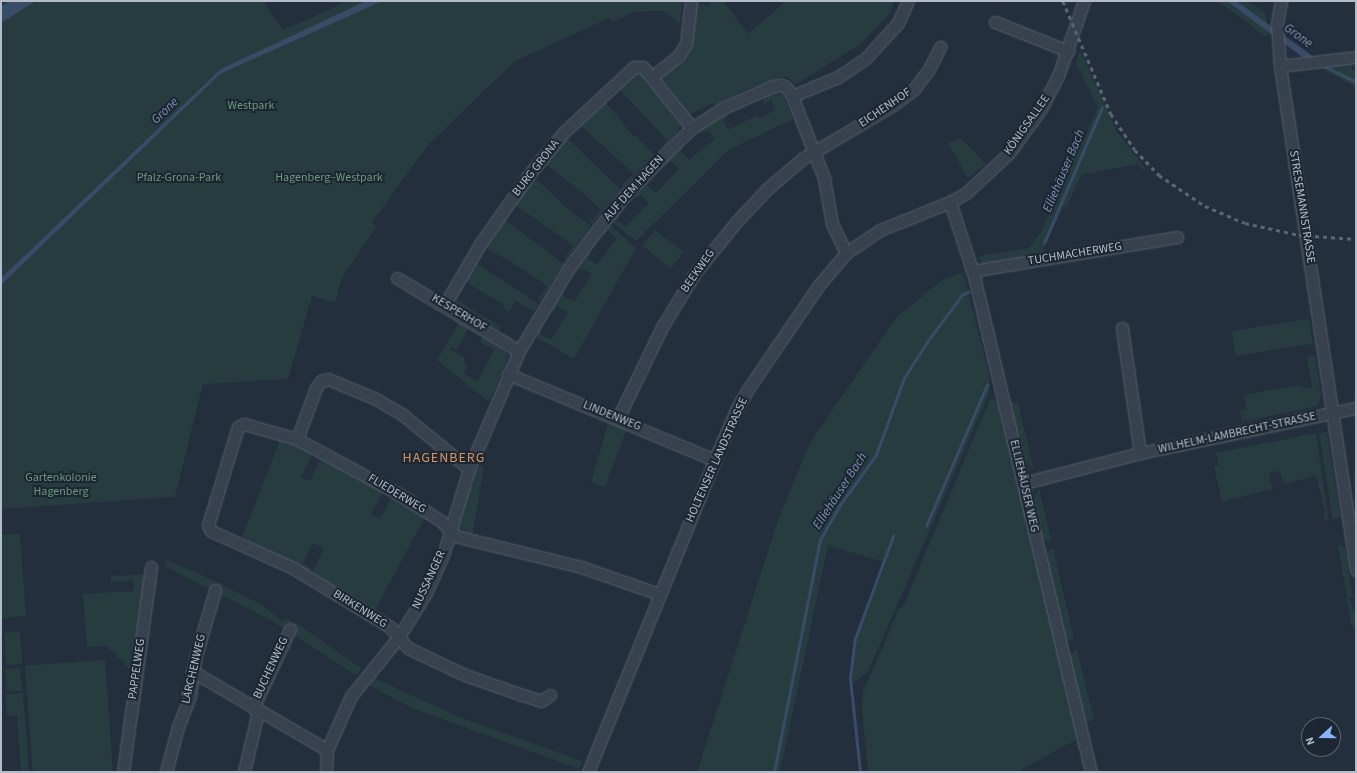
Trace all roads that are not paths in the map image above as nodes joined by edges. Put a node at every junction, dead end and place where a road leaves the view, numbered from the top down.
1 (691, 1) edge
2 (908, 1) edge
3 (1084, 1) edge
4 (1281, 1) edge
5 (995, 22) dead end
6 (940, 47) dead end
7 (1068, 51) junction
8 (1356, 57) edge
9 (1280, 66) junction
10 (652, 77) junction
11 (792, 96) junction
12 (692, 128) junction
13 (814, 152) junction
14 (950, 202) junction
15 (1177, 237) dead end
16 (846, 253) junction
17 (972, 271) junction
18 (398, 278) dead end
19 (445, 304) junction
20 (1122, 328) dead end
21 (519, 351) junction
22 (508, 374) junction
23 (1356, 408) edge
24 (1333, 413) junction
25 (618, 418) junction
26 (297, 439) junction
27 (1140, 453) junction
28 (715, 460) junction
29 (469, 469) junction
30 (1024, 482) junction
31 (449, 530) junction
32 (211, 531) joint
33 (151, 567) dead end
34 (1356, 570) edge
35 (215, 590) dead end
36 (659, 594) junction
37 (290, 630) dead end
38 (398, 638) junction
39 (192, 671) junction
40 (550, 695) dead end
41 (256, 710) junction
42 (327, 750) junction
43 (123, 772) edge
44 (166, 772) edge
45 (244, 772) edge
46 (326, 772) edge
47 (588, 772) edge
48 (1091, 772) edge

1 - 10 street
2 - 11 street
3 - 7 street, KÖNIGSALLEE
4 - 9 street, STRESEMANNSTRASSE
5 - 7 street
6 - 13 street, EICHENHOF
7 - 14 street, KÖNIGSALLEE
8 - 9 street
9 - 24 street, STRESEMANNSTRASSE
10 - 12 street, BURG GRONA
10 - 19 street, BURG GRONA
11 - 12 street, AUF DEM HAGEN
11 - 13 street
12 - 21 street, AUF DEM HAGEN
13 - 16 street
13 - 25 street, BEEKWEG
14 - 16 street, HOLTENSER LANDSTRASSE
14 - 17 street, ELLIEHÄUSER WEG
15 - 17 street, TUCHMACHERWEG
16 - 28 street, HOLTENSER LANDSTRASSE
17 - 30 street, ELLIEHÄUSER WEG
18 - 19 street, KESPERHOF
19 - 21 street, KESPERHOF
20 - 27 street
21 - 22 street, AUF DEM HAGEN
22 - 25 street, LINDENWEG
22 - 29 street, NUSSANGER
23 - 24 street, WILHELM-LAMBRECHT-STRASSE
24 - 27 street, WILHELM-LAMBRECHT-STRASSE
24 - 34 street, STRESEMANNSTRASSE
25 - 28 street, LINDENWEG
26 - 29 street
26 - 31 street, FLIEDERWEG
26 - 32 street, FLIEDERWEG
27 - 30 street, WILHELM-LAMBRECHT-STRASSE
28 - 36 street, HOLTENSER LANDSTRASSE
29 - 31 street, NUSSANGER
30 - 48 street, ELLIEHÄUSER WEG
31 - 36 street, FLIEDERWEG
31 - 38 street, NUSSANGER
32 - 38 street, BIRKENWEG
33 - 43 street, PAPPELWEG
35 - 39 street, LÄRCHENWEG
36 - 47 street, HOLTENSER LANDSTRASSE
37 - 41 street, BUCHENWEG
38 - 40 street, BIRKENWEG
38 - 42 street, NUSSANGER
39 - 41 street, BUCHENWEG
39 - 44 street, LÄRCHENWEG
41 - 42 street, BUCHENWEG
41 - 45 street
42 - 46 street, NUSSANGER

